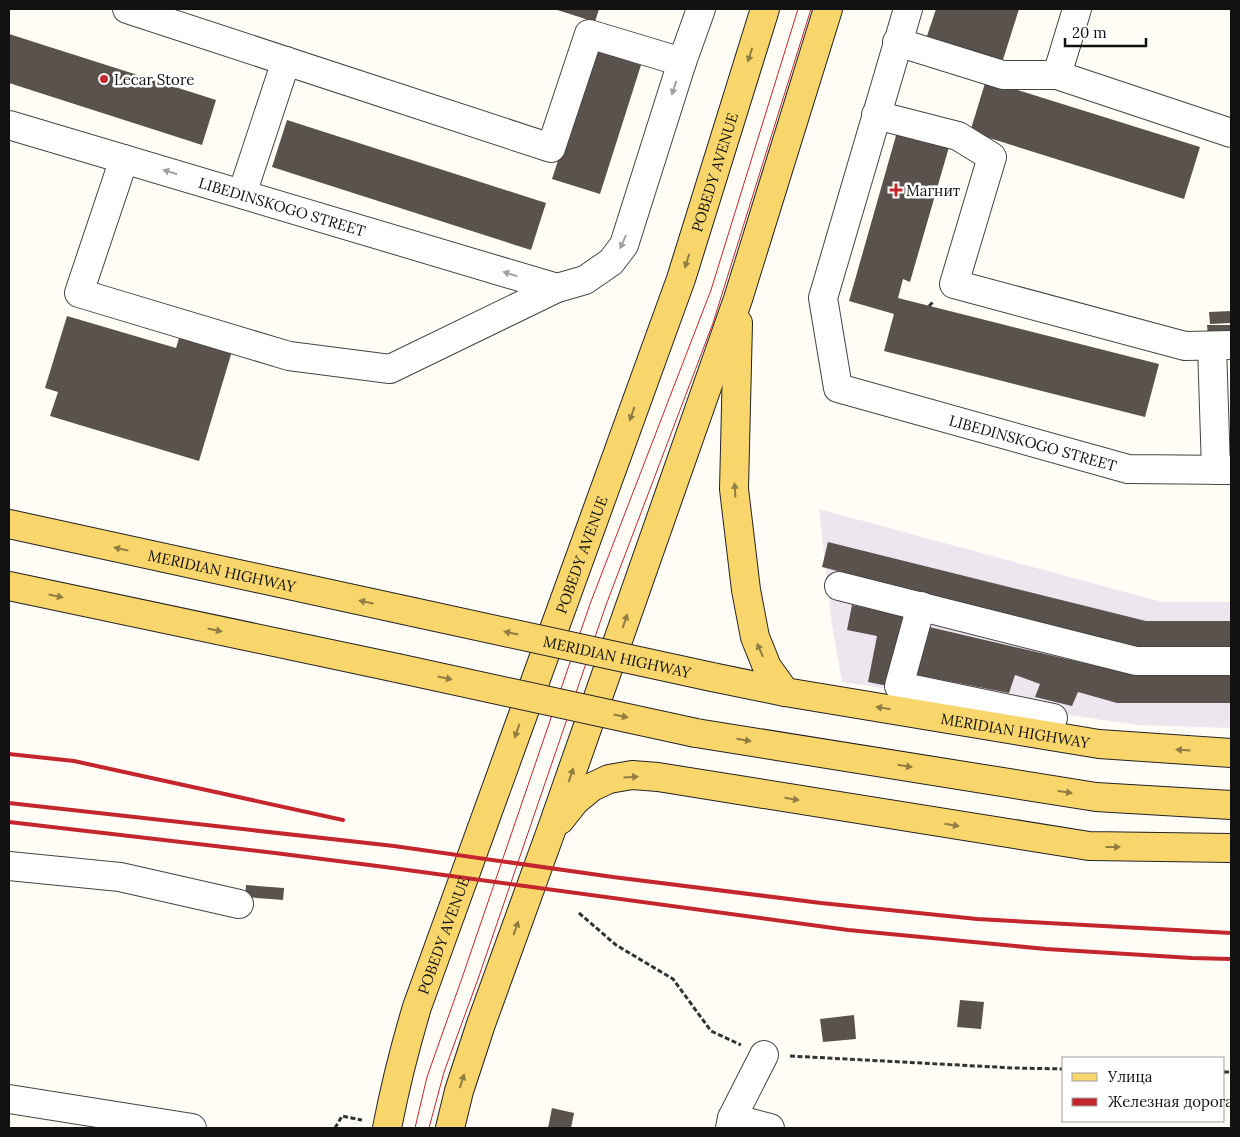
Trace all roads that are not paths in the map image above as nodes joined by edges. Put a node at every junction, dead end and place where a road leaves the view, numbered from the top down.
1 (127, 9) edge
2 (701, 9) edge
3 (765, 9) edge
4 (828, 9) edge
5 (908, 9) edge
6 (1077, 9) edge
7 (897, 42) junction
8 (286, 61) junction
9 (682, 62) junction
10 (1057, 74) junction
11 (876, 115) junction
12 (9, 125) edge
13 (1231, 133) edge
14 (124, 159) junction
15 (242, 194) junction
16 (557, 288) junction
17 (738, 299) junction
18 (1222, 346) edge
19 (1224, 470) edge
20 (9, 524) edge
21 (9, 586) edge
22 (839, 586) dead end
23 (921, 606) junction
24 (1231, 661) edge
25 (785, 692) junction
26 (1053, 718) dead end
27 (1231, 753) edge
28 (1231, 805) edge
29 (551, 831) junction
30 (1231, 848) edge
31 (9, 866) edge
32 (239, 904) dead end
33 (764, 1055) road end
34 (9, 1099) edge
35 (731, 1123) edge
36 (374, 1124) edge
37 (192, 1128) edge
38 (450, 1128) edge
39 (770, 1128) edge

1 - 8 street
2 - 9 street
3 -> 36 main road, POBEDY AVENUE
4 - 17 main road
5 - 7 street
6 - 10 street
7 - 10 street
7 - 11 street
8 - 9 street
8 - 15 street
9 -> 16 street
10 - 13 street
11 - 18 street
11 - 19 street, LIBEDINSKOGO STREET
12 - 14 street, LIBEDINSKOGO STREET
15 -> 14 street, LIBEDINSKOGO STREET
14 - 16 street
16 -> 15 street, LIBEDINSKOGO STREET
25 -> 17 main road
29 -> 17 main road
18 - 19 street
25 -> 20 main road, MERIDIAN HIGHWAY, bridge
21 -> 28 main road, bridge
22 - 23 street
23 - 24 street
23 - 26 street
27 -> 25 main road, MERIDIAN HIGHWAY
29 -> 30 main road
38 -> 29 main road
31 - 32 street
33 - 35 street
34 - 37 street
35 - 39 street

